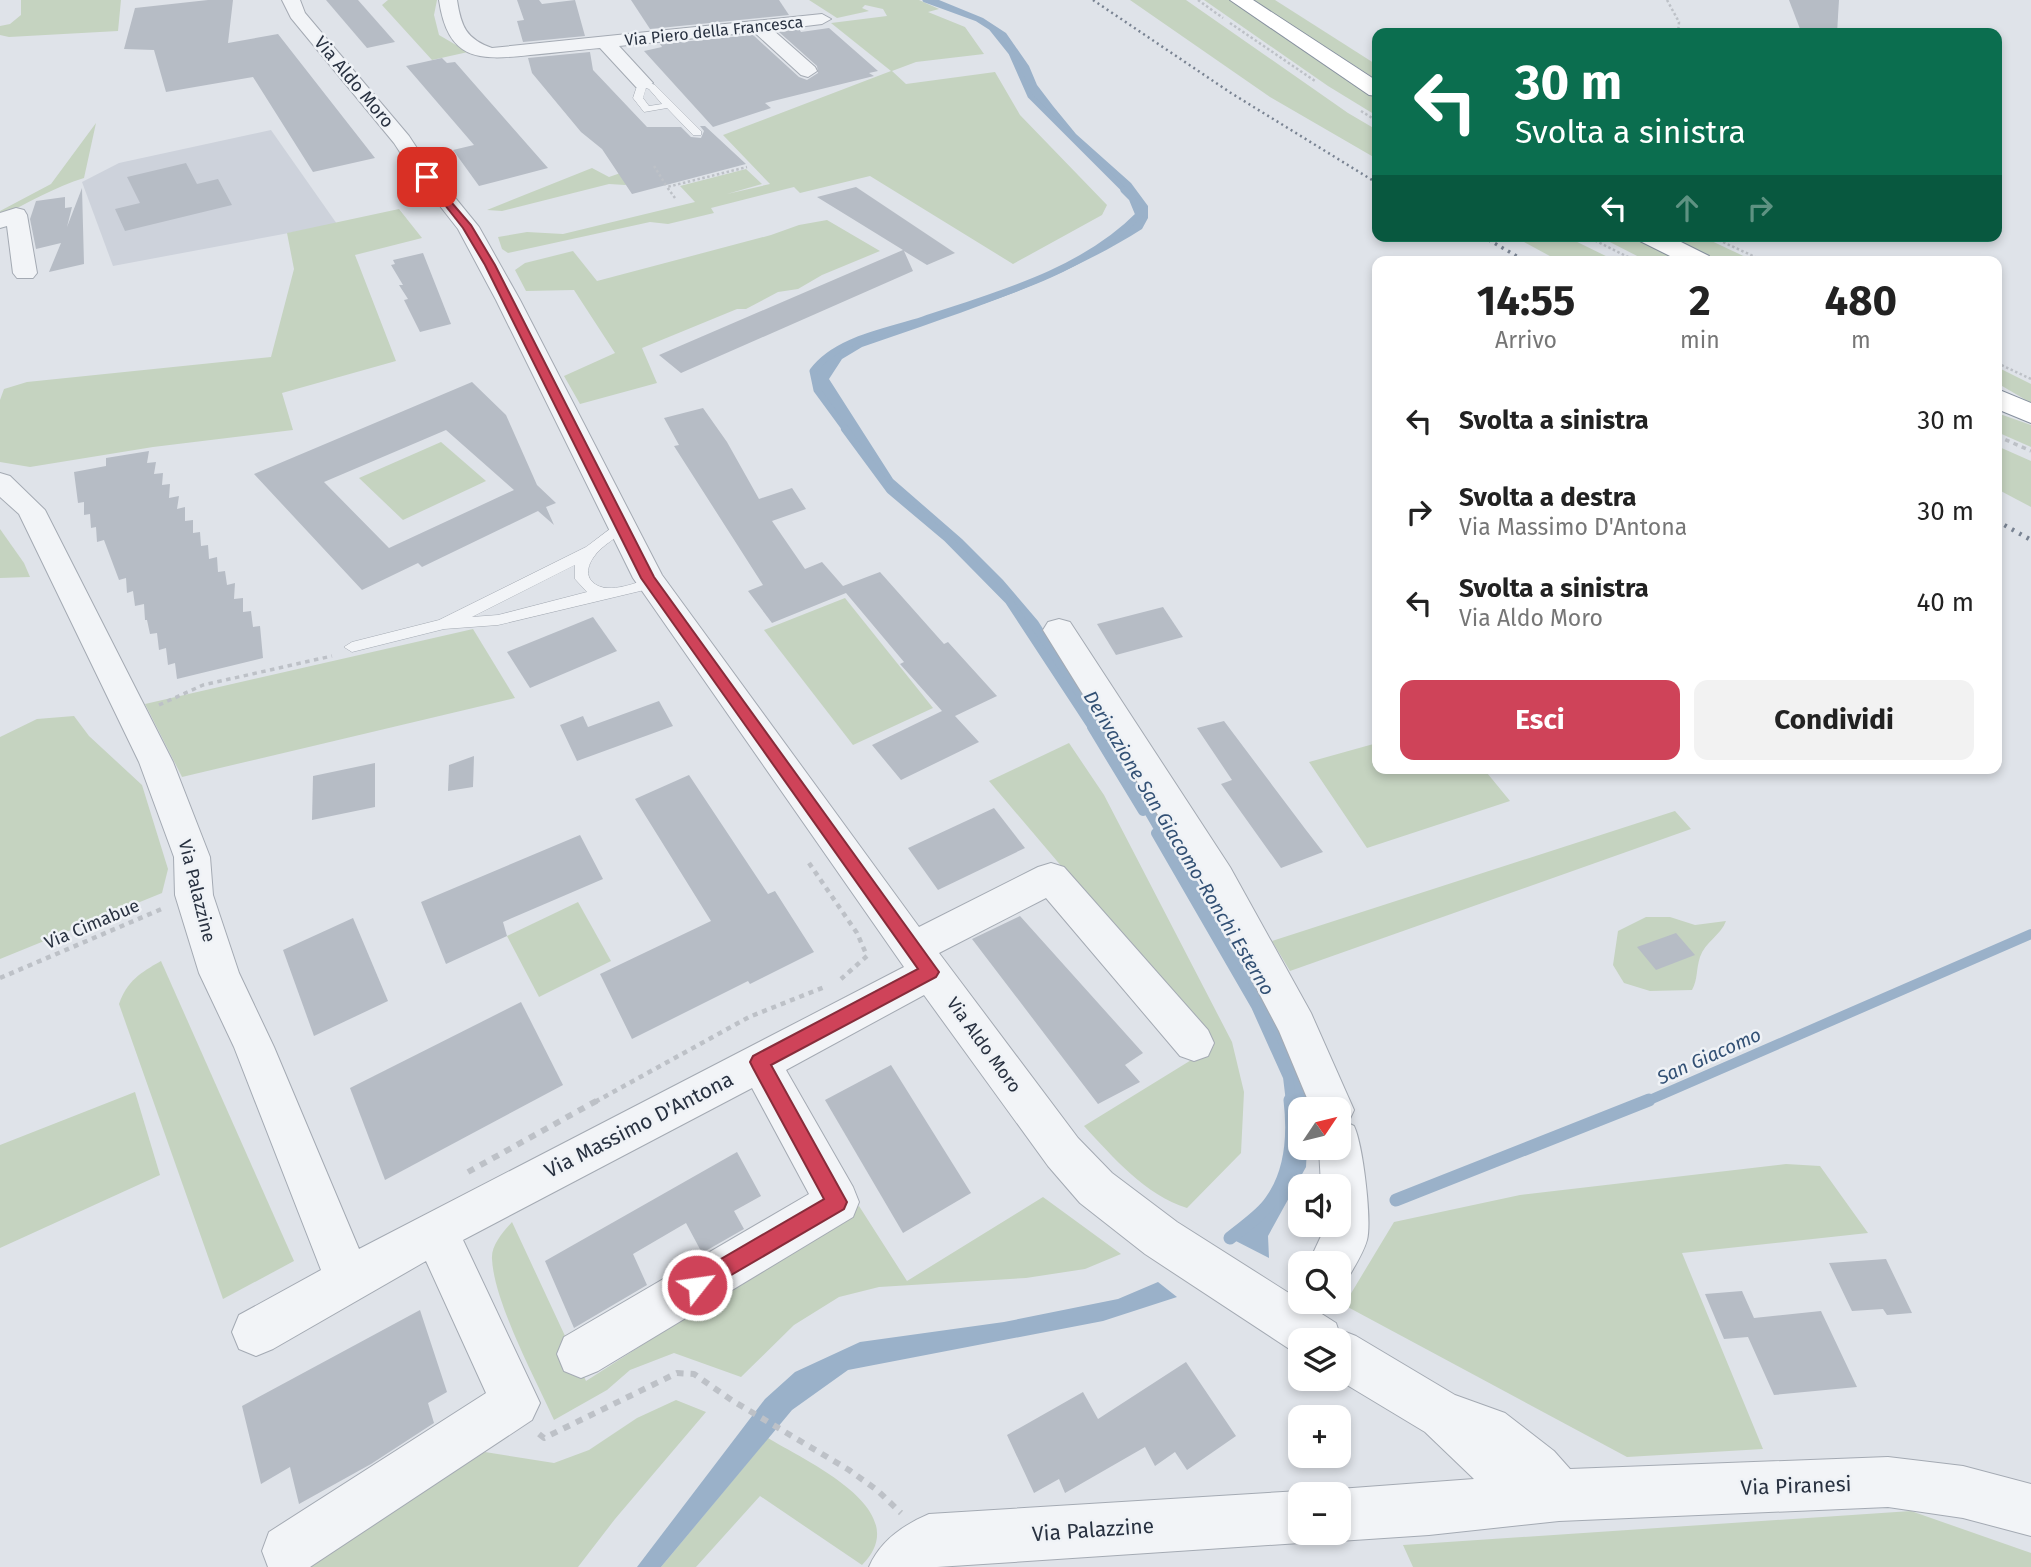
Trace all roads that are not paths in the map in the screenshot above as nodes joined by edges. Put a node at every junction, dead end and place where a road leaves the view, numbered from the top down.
1 (448, 0) edge
2 (1240, 0) edge
3 (295, 3) edge
4 (822, 19) dead end
5 (760, 27) junction
6 (606, 43) junction
7 (808, 71) dead end
8 (643, 83) junction
9 (1372, 87) edge
10 (668, 104) junction
11 (697, 133) dead end
12 (0, 221) edge
13 (1661, 242) edge
14 (1690, 256) edge
15 (25, 274) dead end
16 (2002, 400) edge
17 (2031, 414) edge
18 (0, 482) edge
19 (622, 525) junction
20 (592, 550) junction
21 (652, 583) junction
22 (605, 593) junction
23 (444, 624) junction
24 (1059, 630) dead end
25 (352, 647) road end
26 (922, 960) junction
27 (1194, 1043) dead end
28 (760, 1062) junction
29 (1328, 1097) edge
30 (1342, 1160) edge
31 (435, 1231) junction
32 (1338, 1251) edge
33 (348, 1279) junction
34 (1306, 1322) edge
35 (256, 1332) dead end
36 (581, 1354) dead end
37 (1351, 1360) edge
38 (1537, 1497) junction
39 (2031, 1510) edge
40 (1351, 1514) edge
41 (1288, 1518) edge
42 (288, 1551) dead end
43 (912, 1554) edge

1 - 6 street, Via Piero della Francesca
2 - 9 highway
3 - 19 street, Via Aldo Moro
4 - 5 street, Via Piero della Francesca
5 - 6 street, Via Piero della Francesca
5 - 7 street
6 - 8 street, Via Piero della Francesca
8 - 10 lane, Via Piero della Francesca
8 - 10 lane, Via Piero della Francesca
10 - 11 lane, Via Piero della Francesca
12 - 15 street
13 - 14 highway
16 - 17 highway
18 - 33 street, Via Palazzine
19 - 20 lane
19 - 21 street, Via Aldo Moro
20 - 22 lane
20 - 23 lane
21 - 22 lane
21 - 26 street, Via Aldo Moro
22 - 23 lane
23 - 25 lane
24 - 29 street
26 - 27 street, Via Massimo D'Antona
26 - 28 street, Via Massimo D'Antona
26 - 34 street, Via Aldo Moro
28 - 31 street, Via Massimo D'Antona
28 - 36 street
30 - 32 street
31 - 33 street, Via Massimo D'Antona
31 - 42 street
33 - 35 street, Via Massimo D'Antona
37 - 38 street
38 - 39 street, Via Piranesi
38 - 40 street
41 - 43 street, Via Palazzine

